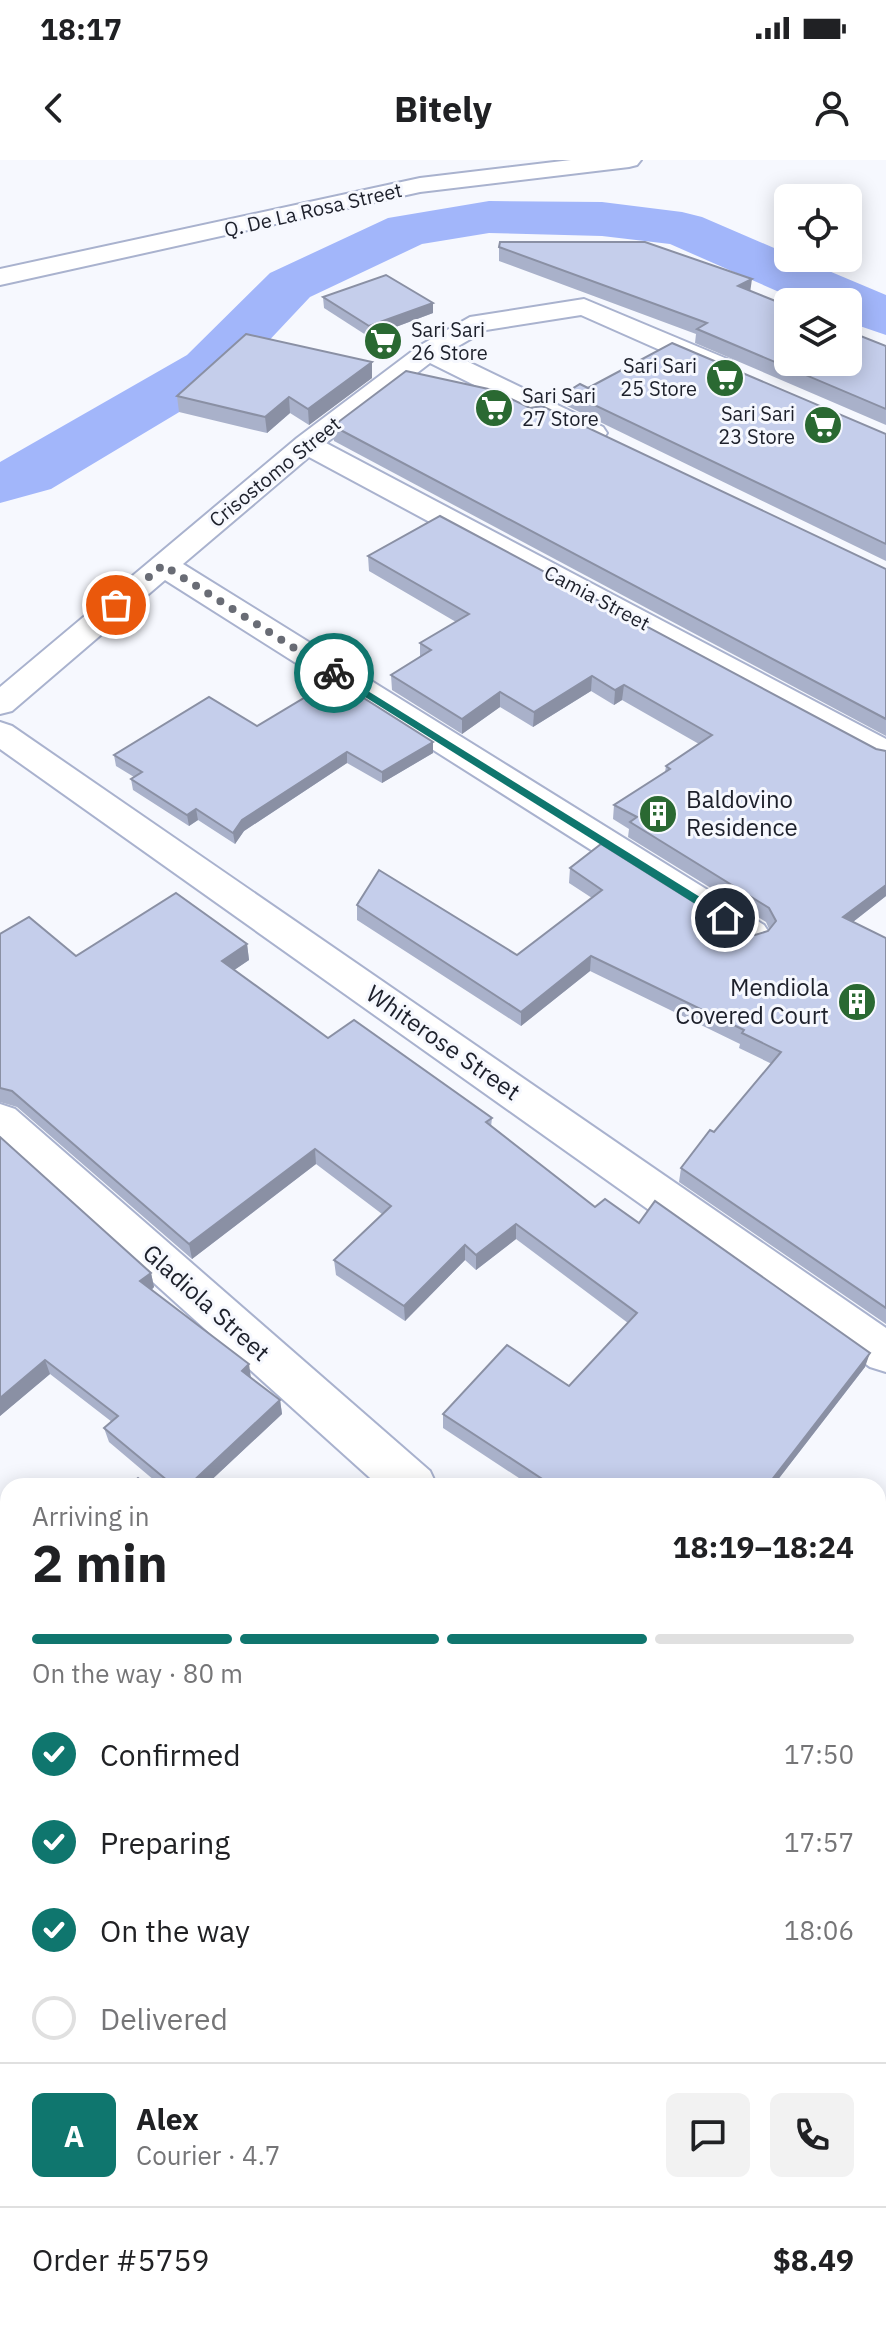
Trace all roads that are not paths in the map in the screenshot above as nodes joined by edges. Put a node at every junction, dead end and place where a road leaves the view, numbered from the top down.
1 (629, 160) edge
2 (0, 277) edge
3 (428, 352) junction
4 (742, 376) edge
5 (613, 442) edge
6 (307, 444) junction
7 (163, 565) junction
8 (7, 688) edge
9 (0, 733) edge
10 (886, 753) edge
11 (751, 934) edge
12 (0, 1120) edge
13 (886, 1353) edge
14 (404, 1478) edge

1 - 2 street, Q. De La Rosa Street
3 - 4 street, Crisostomo Street
3 - 5 street
3 - 6 street, Crisostomo Street
6 - 7 street, Crisostomo Street
6 - 10 street, Camia Street
7 - 8 street, Crisostomo Street
7 - 11 street
9 - 13 street, Whiterose Street
12 - 14 street, Gladiola Street

